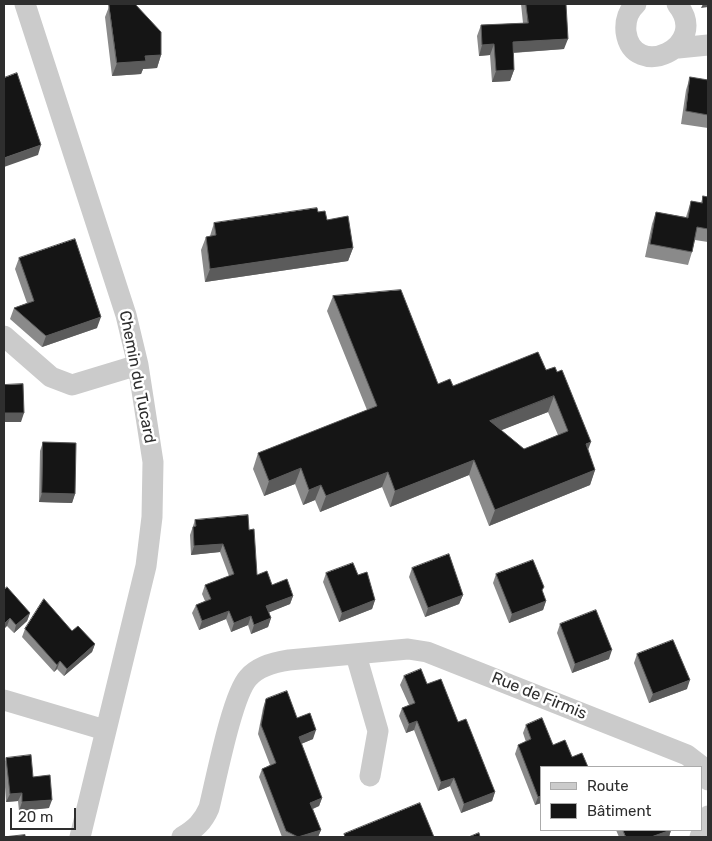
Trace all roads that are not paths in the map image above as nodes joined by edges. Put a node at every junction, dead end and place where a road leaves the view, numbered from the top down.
1 (25, 4) edge
2 (636, 4) edge
3 (676, 4) edge
4 (708, 45) edge
5 (678, 48) junction
6 (4, 336) edge
7 (138, 365) junction
8 (356, 655) junction
9 (4, 700) edge
10 (105, 730) junction
11 (701, 766) edge
12 (702, 769) edge
13 (370, 776) dead end
14 (708, 780) edge
15 (708, 816) edge
16 (80, 837) edge
17 (182, 837) edge
18 (700, 837) edge

1 - 7 street, Chemin du Tucard
2 - 5 street
3 - 5 street
4 - 5 street
6 - 7 street
7 - 10 street, Chemin du Tucard
8 - 11 street, Rue de Firmis
8 - 13 street
8 - 17 street, Rue de Firmis
9 - 10 street
10 - 16 street, Chemin du Tucard
12 - 14 street, Rue de Firmis
15 - 18 street

